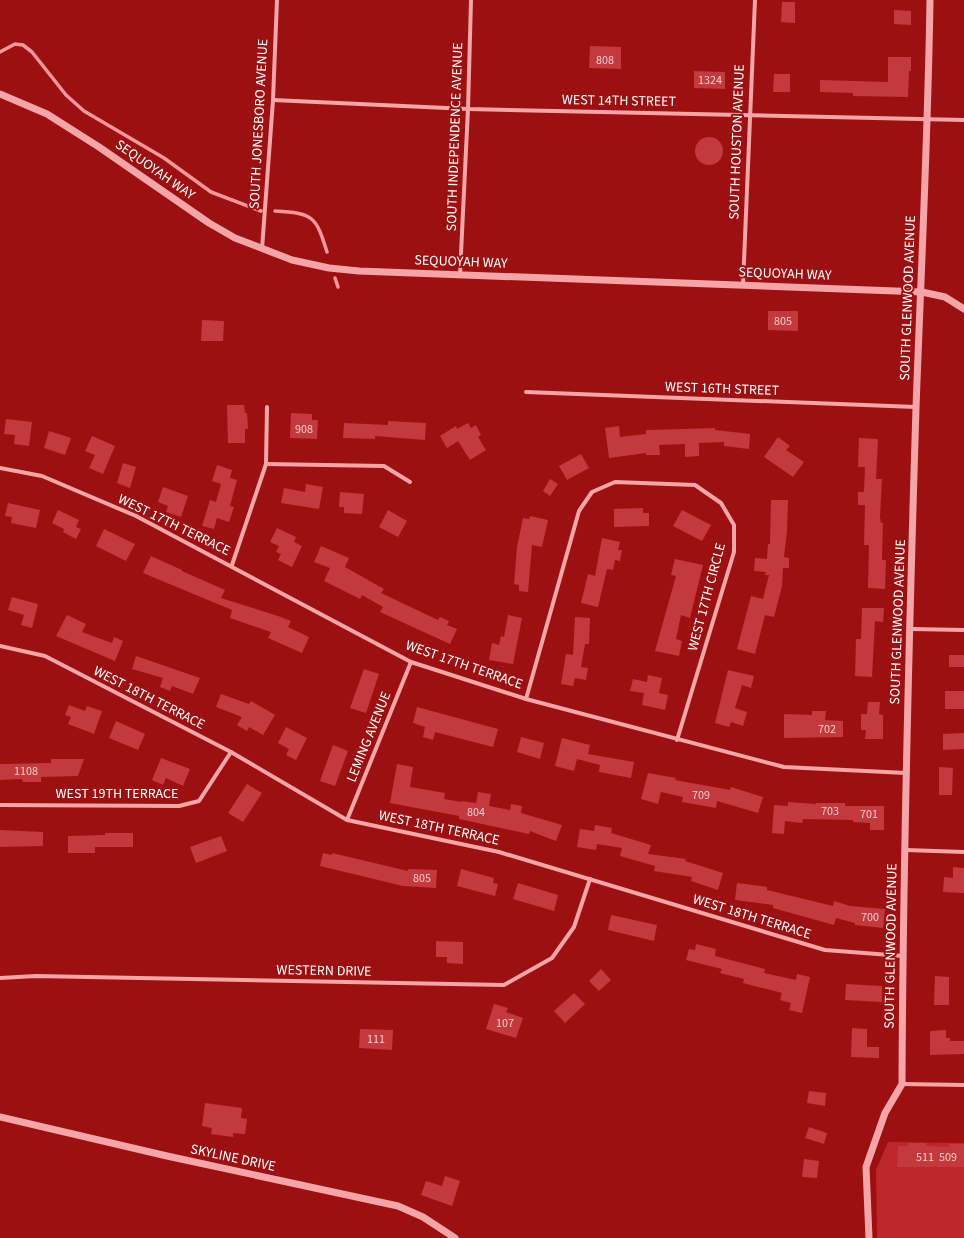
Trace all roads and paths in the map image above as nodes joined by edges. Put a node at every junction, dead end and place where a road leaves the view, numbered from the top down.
1 (277, 0) edge
2 (470, 0) edge
3 (755, 0) edge
4 (930, 0) edge
5 (0, 94) edge
6 (273, 100) junction
7 (468, 109) junction
8 (749, 114) junction
9 (928, 119) junction
10 (964, 120) edge
11 (262, 250) junction
12 (460, 274) junction
13 (743, 285) junction
14 (922, 292) junction
15 (964, 309) edge
16 (526, 392) dead end
17 (267, 407) dead end
18 (916, 407) junction
19 (266, 464) junction
20 (0, 468) edge
21 (410, 482) dead end
22 (232, 565) junction
23 (911, 628) junction
24 (964, 630) edge
25 (0, 646) edge
26 (411, 662) junction
27 (526, 699) junction
28 (677, 740) junction
29 (231, 752) junction
30 (906, 773) junction
31 (0, 805) edge
32 (347, 820) junction
33 (906, 850) junction
34 (964, 852) edge
35 (590, 879) junction
36 (903, 956) junction
37 (0, 978) edge
38 (902, 1084) junction
39 (964, 1084) edge
40 (0, 1116) edge
41 (455, 1238) edge
42 (869, 1238) edge

1 - 6 street, SOUTH JONESBORO AVENUE
2 - 7 street, SOUTH INDEPENDENCE AVENUE
3 - 8 street, SOUTH HOUSTON AVENUE
4 - 9 street, SOUTH GLENWOOD AVENUE
5 - 11 street, SEQUOYAH WAY
6 - 7 street, WEST 14TH STREET
6 - 11 street, SOUTH JONESBORO AVENUE
7 - 8 street, WEST 14TH STREET
7 - 12 street, SOUTH INDEPENDENCE AVENUE
8 - 9 street, WEST 14TH STREET
8 - 13 street, SOUTH HOUSTON AVENUE
9 - 10 street, WEST 14TH STREET
9 - 14 street, SOUTH GLENWOOD AVENUE
11 - 12 street, SEQUOYAH WAY
12 - 13 street, SEQUOYAH WAY
13 - 14 street, SEQUOYAH WAY
14 - 15 street, SEQUOYAH WAY
14 - 18 street, SOUTH GLENWOOD AVENUE
16 - 18 street, WEST 16TH STREET
17 - 19 street
18 - 23 street, SOUTH GLENWOOD AVENUE
19 - 21 street
19 - 22 street
20 - 22 street, WEST 17TH TERRACE
22 - 26 street, WEST 17TH TERRACE
23 - 24 street
23 - 30 street, SOUTH GLENWOOD AVENUE
25 - 29 street, WEST 18TH TERRACE
26 - 27 street, WEST 17TH TERRACE
26 - 32 street, LEMING AVENUE
27 - 28 street, WEST 17TH TERRACE
27 - 28 street, WEST 17TH CIRCLE
28 - 30 street, WEST 17TH TERRACE
29 - 31 street, WEST 19TH TERRACE
29 - 32 street, WEST 18TH TERRACE
30 - 33 street, SOUTH GLENWOOD AVENUE
32 - 35 street, WEST 18TH TERRACE
33 - 34 street
33 - 36 street, SOUTH GLENWOOD AVENUE
35 - 36 street, WEST 18TH TERRACE
35 - 37 street, WESTERN DRIVE
36 - 38 street, SOUTH GLENWOOD AVENUE
38 - 39 street
38 - 42 street, SOUTH GLENWOOD AVENUE
40 - 41 street, SKYLINE DRIVE

